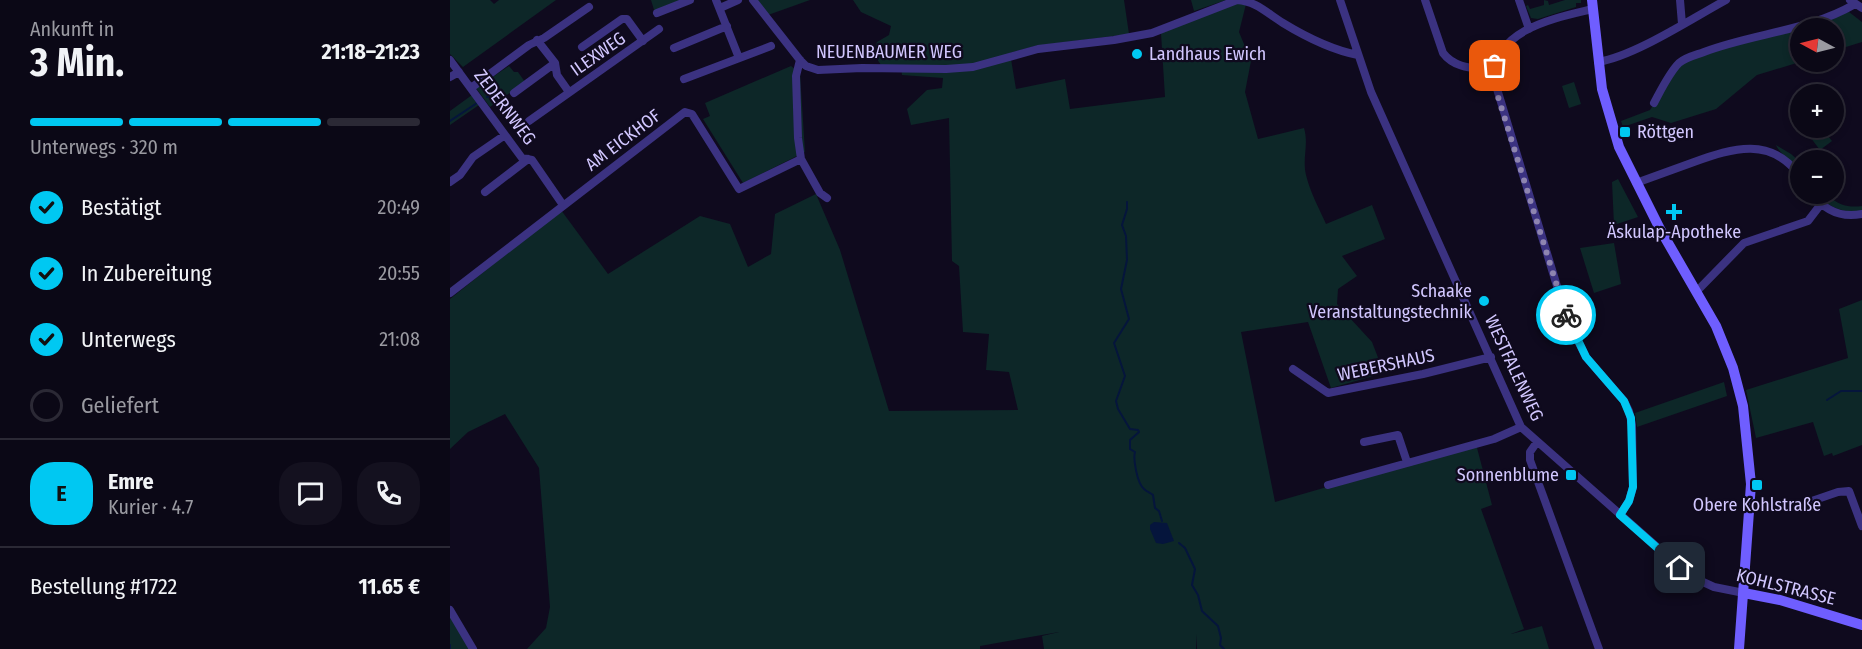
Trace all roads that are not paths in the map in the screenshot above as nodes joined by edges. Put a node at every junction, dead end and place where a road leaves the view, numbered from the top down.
1 (690, 0) edge
2 (738, 0) edge
3 (753, 0) edge
4 (1340, 0) edge
5 (1425, 0) edge
6 (1519, 0) edge
7 (1680, 0) edge
8 (1726, 0) edge
9 (718, 4) edge
10 (1592, 4) edge
11 (1856, 4) edge
12 (589, 7) dead end
13 (657, 13) dead end
14 (1682, 24) junction
15 (727, 26) junction
16 (660, 29) dead end
17 (1529, 29) junction
18 (537, 40) junction
19 (643, 41) junction
20 (771, 45) dead end
21 (582, 47) dead end
22 (674, 48) dead end
23 (1358, 55) junction
24 (739, 58) junction
25 (450, 60) edge
26 (800, 60) junction
27 (1598, 62) junction
28 (555, 63) junction
29 (1494, 71) junction
30 (459, 72) junction
31 (450, 77) edge
32 (684, 79) dead end
33 (471, 88) junction
34 (569, 92) junction
35 (514, 93) dead end
36 (1654, 103) dead end
37 (529, 122) dead end
38 (505, 135) junction
39 (528, 159) junction
40 (801, 159) junction
41 (1790, 164) edge
42 (450, 182) edge
43 (1636, 183) junction
44 (485, 192) dead end
45 (827, 198) dead end
46 (1821, 204) joint
47 (562, 205) junction
48 (1862, 214) edge
49 (1697, 291) junction
50 (450, 293) edge
51 (1491, 357) junction
52 (1293, 369) dead end
53 (1521, 427) junction
54 (1364, 442) dead end
55 (1537, 442) junction
56 (1407, 462) junction
57 (1328, 485) dead end
58 (1803, 504) dead end
59 (1620, 515) junction
60 (1862, 526) edge
61 (1744, 593) junction
62 (450, 610) edge
63 (1862, 625) edge
64 (473, 649) edge
65 (1599, 649) edge
66 (1739, 649) edge

1 - 13 street
2 - 9 street
3 - 26 street, NEUENBAUMER WEG
4 - 23 street, WESTFALENWEG
5 - 29 street
6 - 17 street
7 - 14 street
8 - 14 street
9 - 15 street
10 - 17 street
10 - 27 street
11 - 36 street
12 - 18 street
14 - 27 street
15 - 22 street
15 - 24 street
16 - 19 street, ILEXWEG
17 - 29 street
18 - 28 street, ILEXWEG
18 - 33 street
19 - 21 street, ILEXWEG
19 - 34 street, ILEXWEG
20 - 24 street
23 - 26 street, NEUENBAUMER WEG
23 - 51 street, WESTFALENWEG
24 - 32 street
25 - 30 street, ZEDERNWEG
26 - 40 street
27 - 43 street
28 - 34 street, ILEXWEG
28 - 35 street, ILEXWEG
29 - 59 street
30 - 31 street, ZEDERNWEG
30 - 33 street, ZEDERNWEG
33 - 38 street, ZEDERNWEG
34 - 37 street, ILEXWEG
38 - 39 street, ZEDERNWEG
38 - 42 street
39 - 44 street, ZEDERNWEG
39 - 47 street, ZEDERNWEG
40 - 45 street
40 - 47 street, AM EICKHOF
41 - 43 street
43 - 49 street
46 - 48 street
46 - 49 street
47 - 50 street, AM EICKHOF
49 - 61 street
51 - 52 street, WEBERSHAUS
51 - 53 street, WESTFALENWEG
53 - 55 street, WESTFALENWEG
53 - 56 street
54 - 56 street
55 - 59 street, KOHLSTRASSE
55 - 65 street, WESTFALENWEG
56 - 57 street
58 - 60 street
59 - 61 street, KOHLSTRASSE
61 - 63 street, KOHLSTRASSE
61 - 66 street
62 - 64 street

